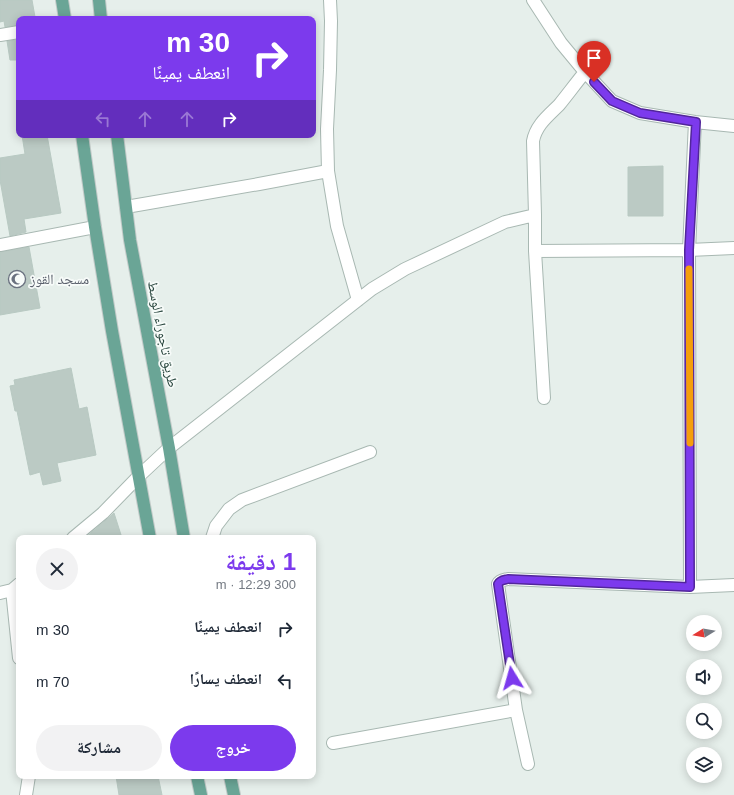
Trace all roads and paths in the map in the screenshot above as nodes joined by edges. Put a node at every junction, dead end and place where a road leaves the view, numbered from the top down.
1 (62, 0) edge
2 (99, 0) edge
3 (330, 0) edge
4 (533, 0) edge
5 (65, 16) edge
6 (101, 16) edge
7 (16, 33) edge
8 (0, 36) edge
9 (585, 72) junction
10 (696, 122) junction
11 (734, 126) edge
12 (82, 138) edge
13 (116, 138) edge
14 (328, 171) junction
15 (126, 207) junction
16 (535, 215) junction
17 (95, 227) junction
18 (0, 246) edge
19 (734, 248) edge
20 (689, 250) junction
21 (535, 251) junction
22 (358, 300) junction
23 (544, 398) dead end
24 (169, 448) junction
25 (370, 452) dead end
26 (139, 476) junction
27 (77, 535) edge
28 (149, 535) edge
29 (184, 535) edge
30 (213, 535) edge
31 (734, 586) edge
32 (690, 587) junction
33 (10, 589) edge
34 (16, 635) edge
35 (516, 710) junction
36 (334, 743) dead end
37 (528, 764) dead end
38 (29, 779) edge
39 (198, 779) edge
40 (231, 779) edge
41 (26, 795) edge
42 (201, 795) edge
43 (234, 795) edge

1 - 5 main road
2 - 6 main road
3 - 14 street
4 - 9 street
7 - 8 street
9 - 10 street
9 - 16 street
10 - 11 street
10 - 20 street
12 - 17 main road
13 - 15 main road, طريق تاجوراء الوسط
14 - 15 street
14 - 22 street
15 - 24 main road, طريق تاجوراء الوسط
16 - 21 street
16 - 22 street
17 - 18 street
17 - 26 main road
19 - 20 street
20 - 21 street
20 - 32 street
21 - 23 street
22 - 24 street
24 - 26 street
24 - 29 main road, طريق تاجوراء الوسط
25 - 30 street
26 - 27 street
26 - 28 main road
31 - 32 street
32 - 35 street
33 - 34 street
35 - 36 street
35 - 37 street
38 - 41 street
39 - 42 main road
40 - 43 main road

